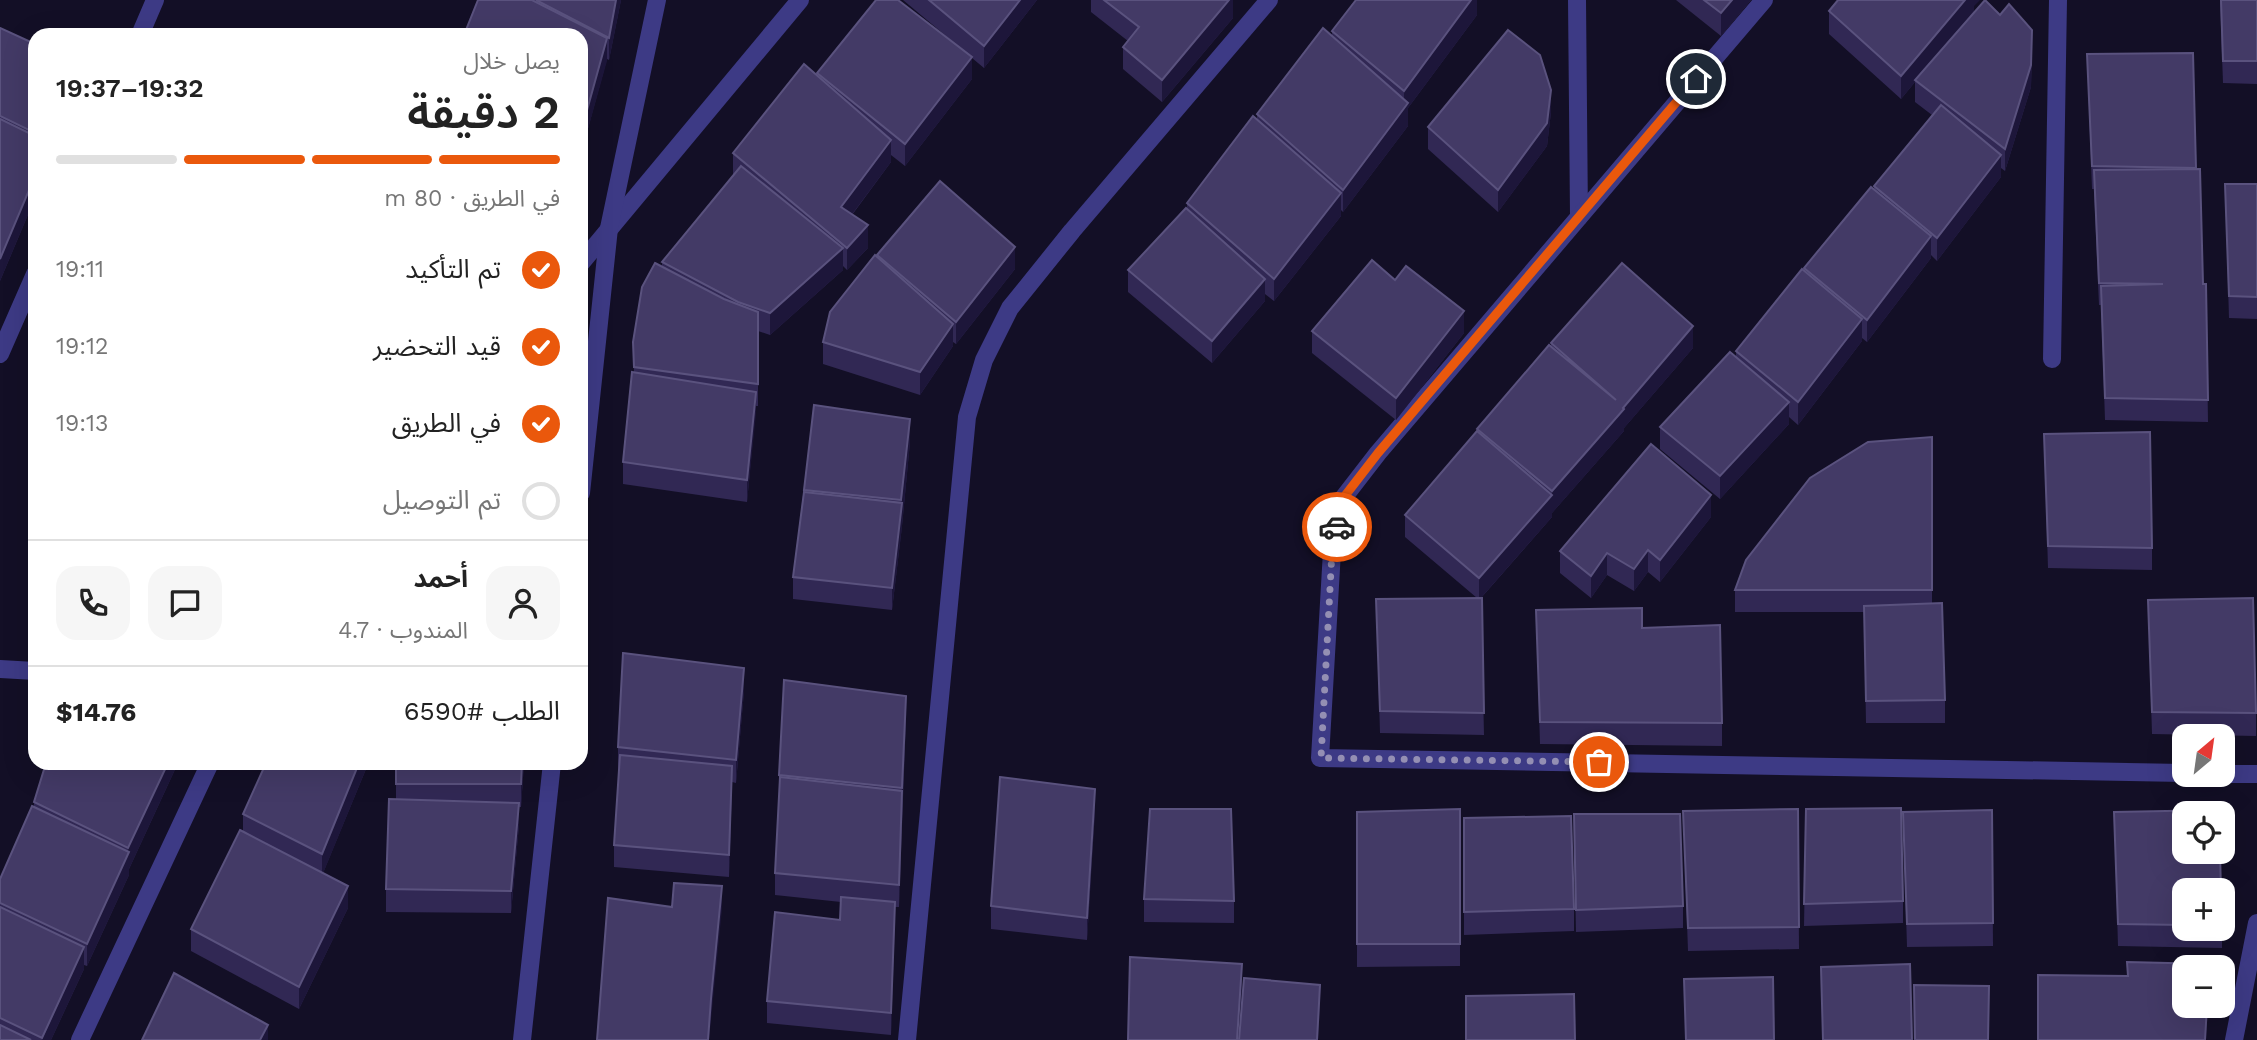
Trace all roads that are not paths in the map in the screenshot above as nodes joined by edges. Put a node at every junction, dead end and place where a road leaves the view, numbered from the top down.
1 (155, 0) edge
2 (657, 0) edge
3 (800, 0) edge
4 (1269, 0) edge
5 (1577, 0) edge
6 (1764, 0) edge
7 (2058, 0) edge
8 (143, 28) edge
9 (1579, 217) junction
10 (610, 228) junction
11 (588, 255) edge
12 (28, 290) edge
13 (0, 354) edge
14 (2052, 359) dead end
15 (588, 429) edge
16 (0, 669) edge
17 (28, 671) edge
18 (207, 770) edge
19 (551, 770) edge
20 (2172, 773) edge
21 (2235, 774) edge
22 (2257, 774) edge
23 (2257, 923) edge
24 (80, 1040) edge
25 (522, 1040) edge
26 (907, 1040) edge
27 (2234, 1040) edge

1 - 8 street
2 - 10 street
3 - 10 street
4 - 26 street
5 - 9 street
6 - 9 street
7 - 14 street
9 - 20 street
10 - 11 street
10 - 15 street
12 - 13 street
16 - 17 street
18 - 24 street
19 - 25 street
21 - 22 street
23 - 27 street

